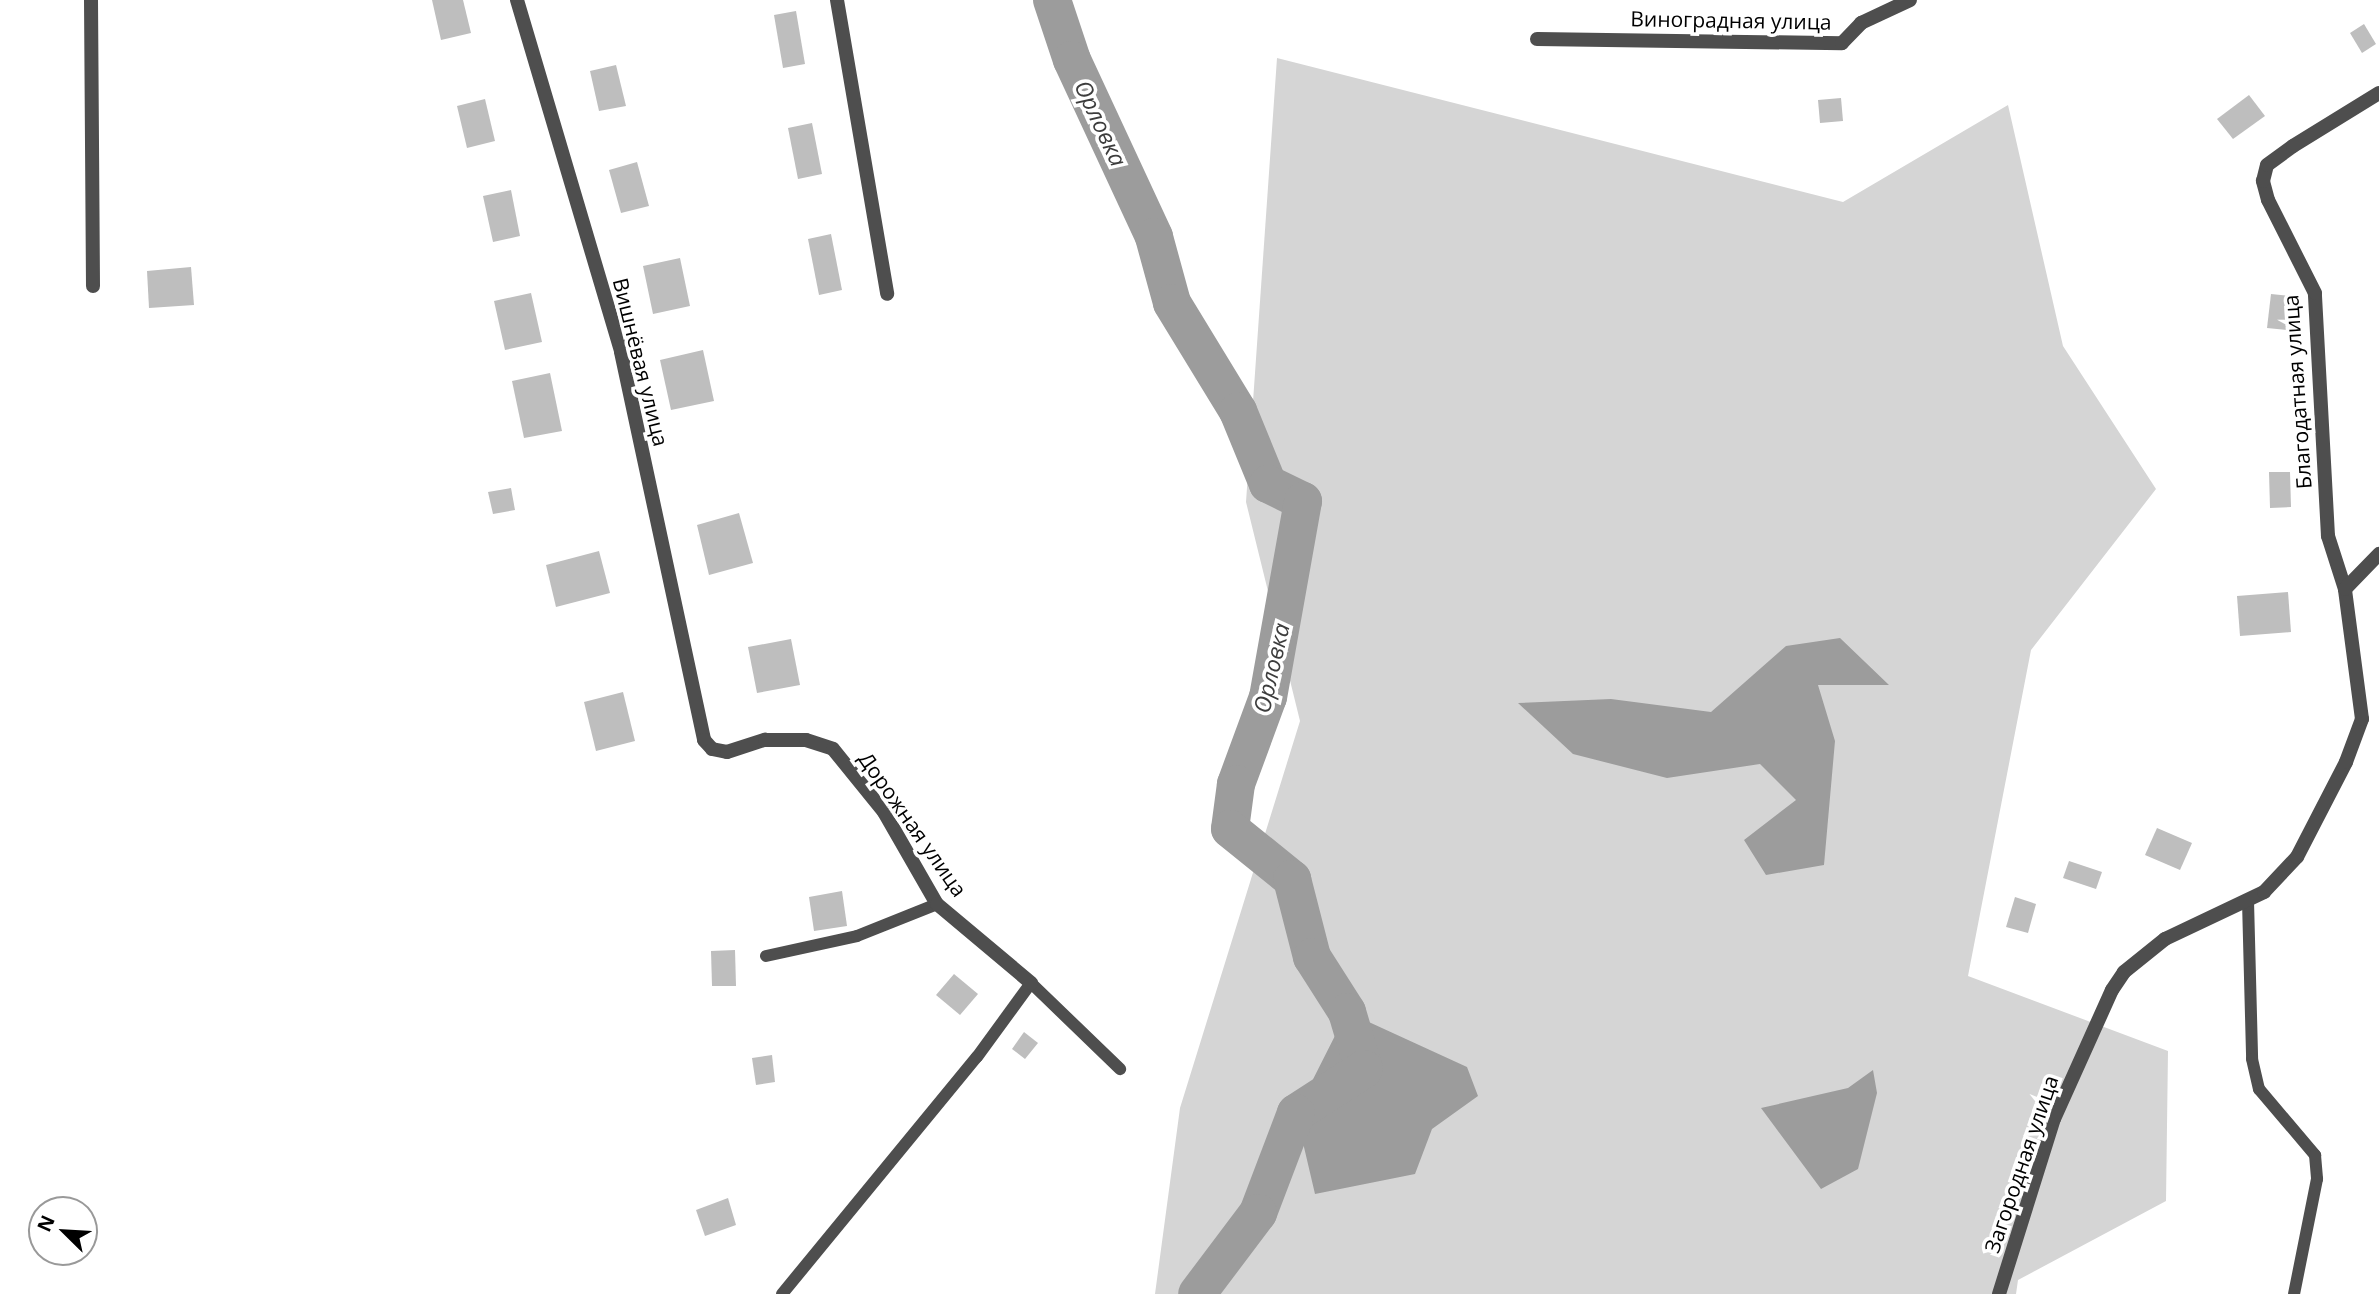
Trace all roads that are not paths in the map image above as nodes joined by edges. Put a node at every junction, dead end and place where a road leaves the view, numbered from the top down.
1 (91, 0) edge
2 (517, 0) edge
3 (837, 0) edge
4 (1910, 0) edge
5 (1537, 39) dead end
6 (2379, 93) edge
7 (93, 286) dead end
8 (887, 294) dead end
9 (2379, 554) edge
10 (2345, 589) junction
11 (704, 740) joint
12 (2248, 901) junction
13 (937, 904) junction
14 (765, 956) dead end
15 (1031, 983) junction
16 (1120, 1069) dead end
17 (782, 1294) edge
18 (1999, 1294) edge
19 (2294, 1294) edge

1 - 7 street
2 - 11 street, Вишнёвая улица
3 - 8 street
4 - 5 street, Виноградная улица
6 - 10 street, Благодатная улица
9 - 10 street
10 - 12 street, Загородная улица
11 - 13 street, Дорожная улица
12 - 18 street, Загородная улица
12 - 19 lane
13 - 14 lane
13 - 15 street, Дорожная улица
15 - 16 lane
15 - 17 lane

